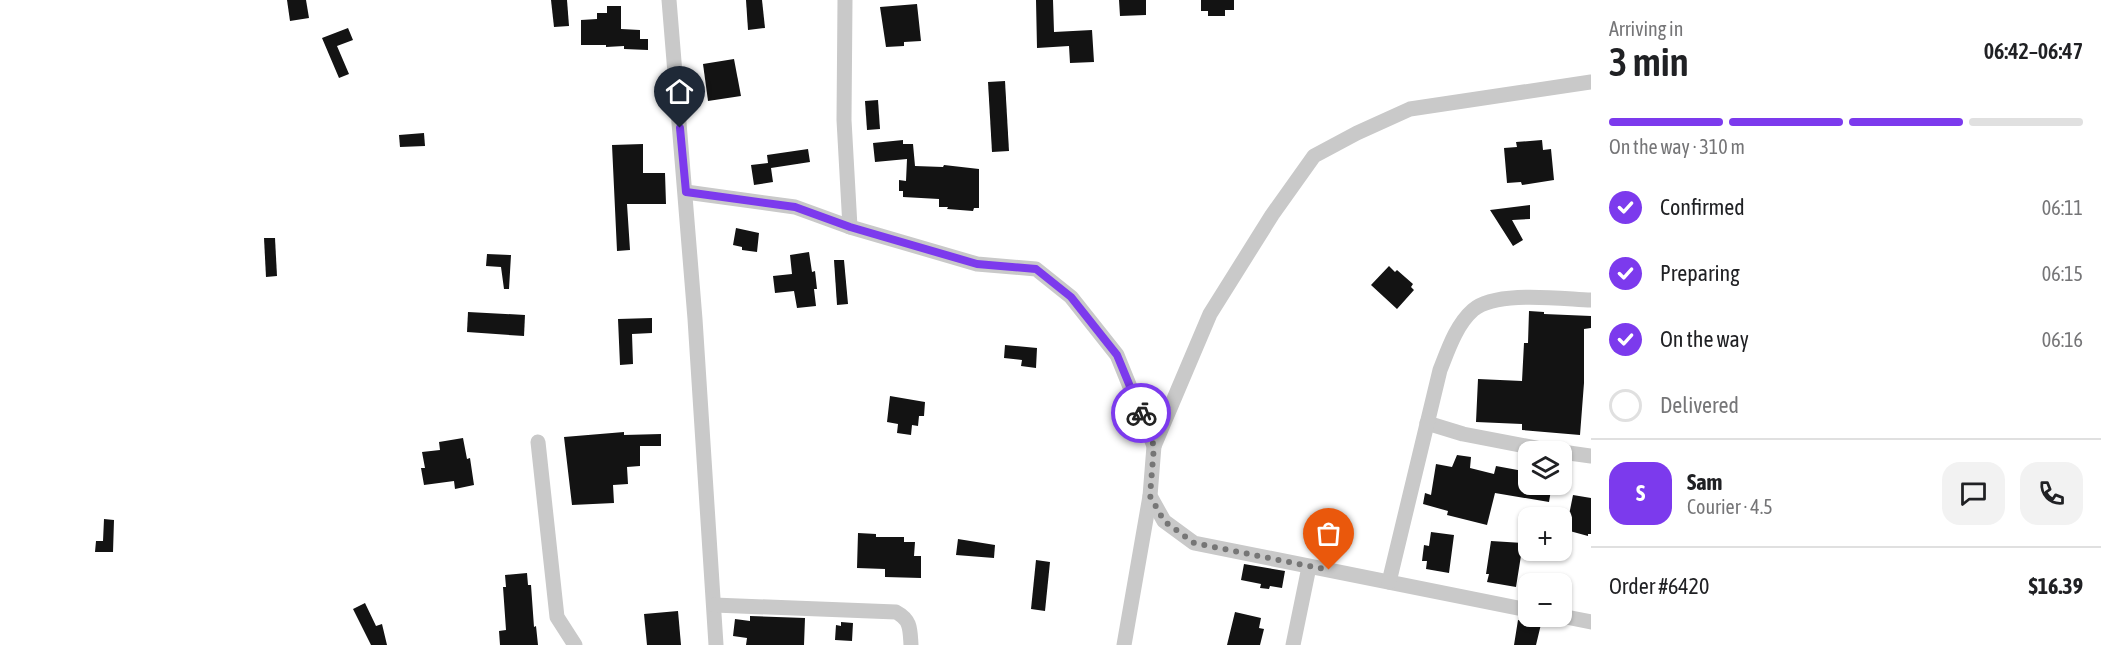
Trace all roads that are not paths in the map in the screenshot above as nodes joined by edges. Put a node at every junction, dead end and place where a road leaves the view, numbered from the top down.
1 (669, 0) edge
2 (845, 0) edge
3 (1591, 82) edge
4 (686, 192) junction
5 (850, 227) junction
6 (1591, 300) edge
7 (1427, 423) junction
8 (538, 442) dead end
9 (1518, 444) edge
10 (1154, 446) junction
11 (1572, 454) edge
12 (1591, 456) edge
13 (1150, 496) junction
14 (1309, 567) junction
15 (1389, 582) junction
16 (714, 605) junction
17 (1518, 608) edge
18 (1572, 618) edge
19 (1591, 622) edge
20 (575, 645) edge
21 (716, 645) edge
22 (911, 645) edge
23 (1124, 645) edge
24 (1293, 645) edge

1 - 4 street
2 - 5 street
3 - 10 street
4 - 5 street
4 - 16 street
5 - 10 street
6 - 7 street
7 - 9 street
7 - 15 street
8 - 20 street
10 - 13 street
11 - 12 street
13 - 14 street
13 - 23 street
14 - 15 street
14 - 24 street
15 - 17 street
16 - 21 street
16 - 22 street
18 - 19 street

